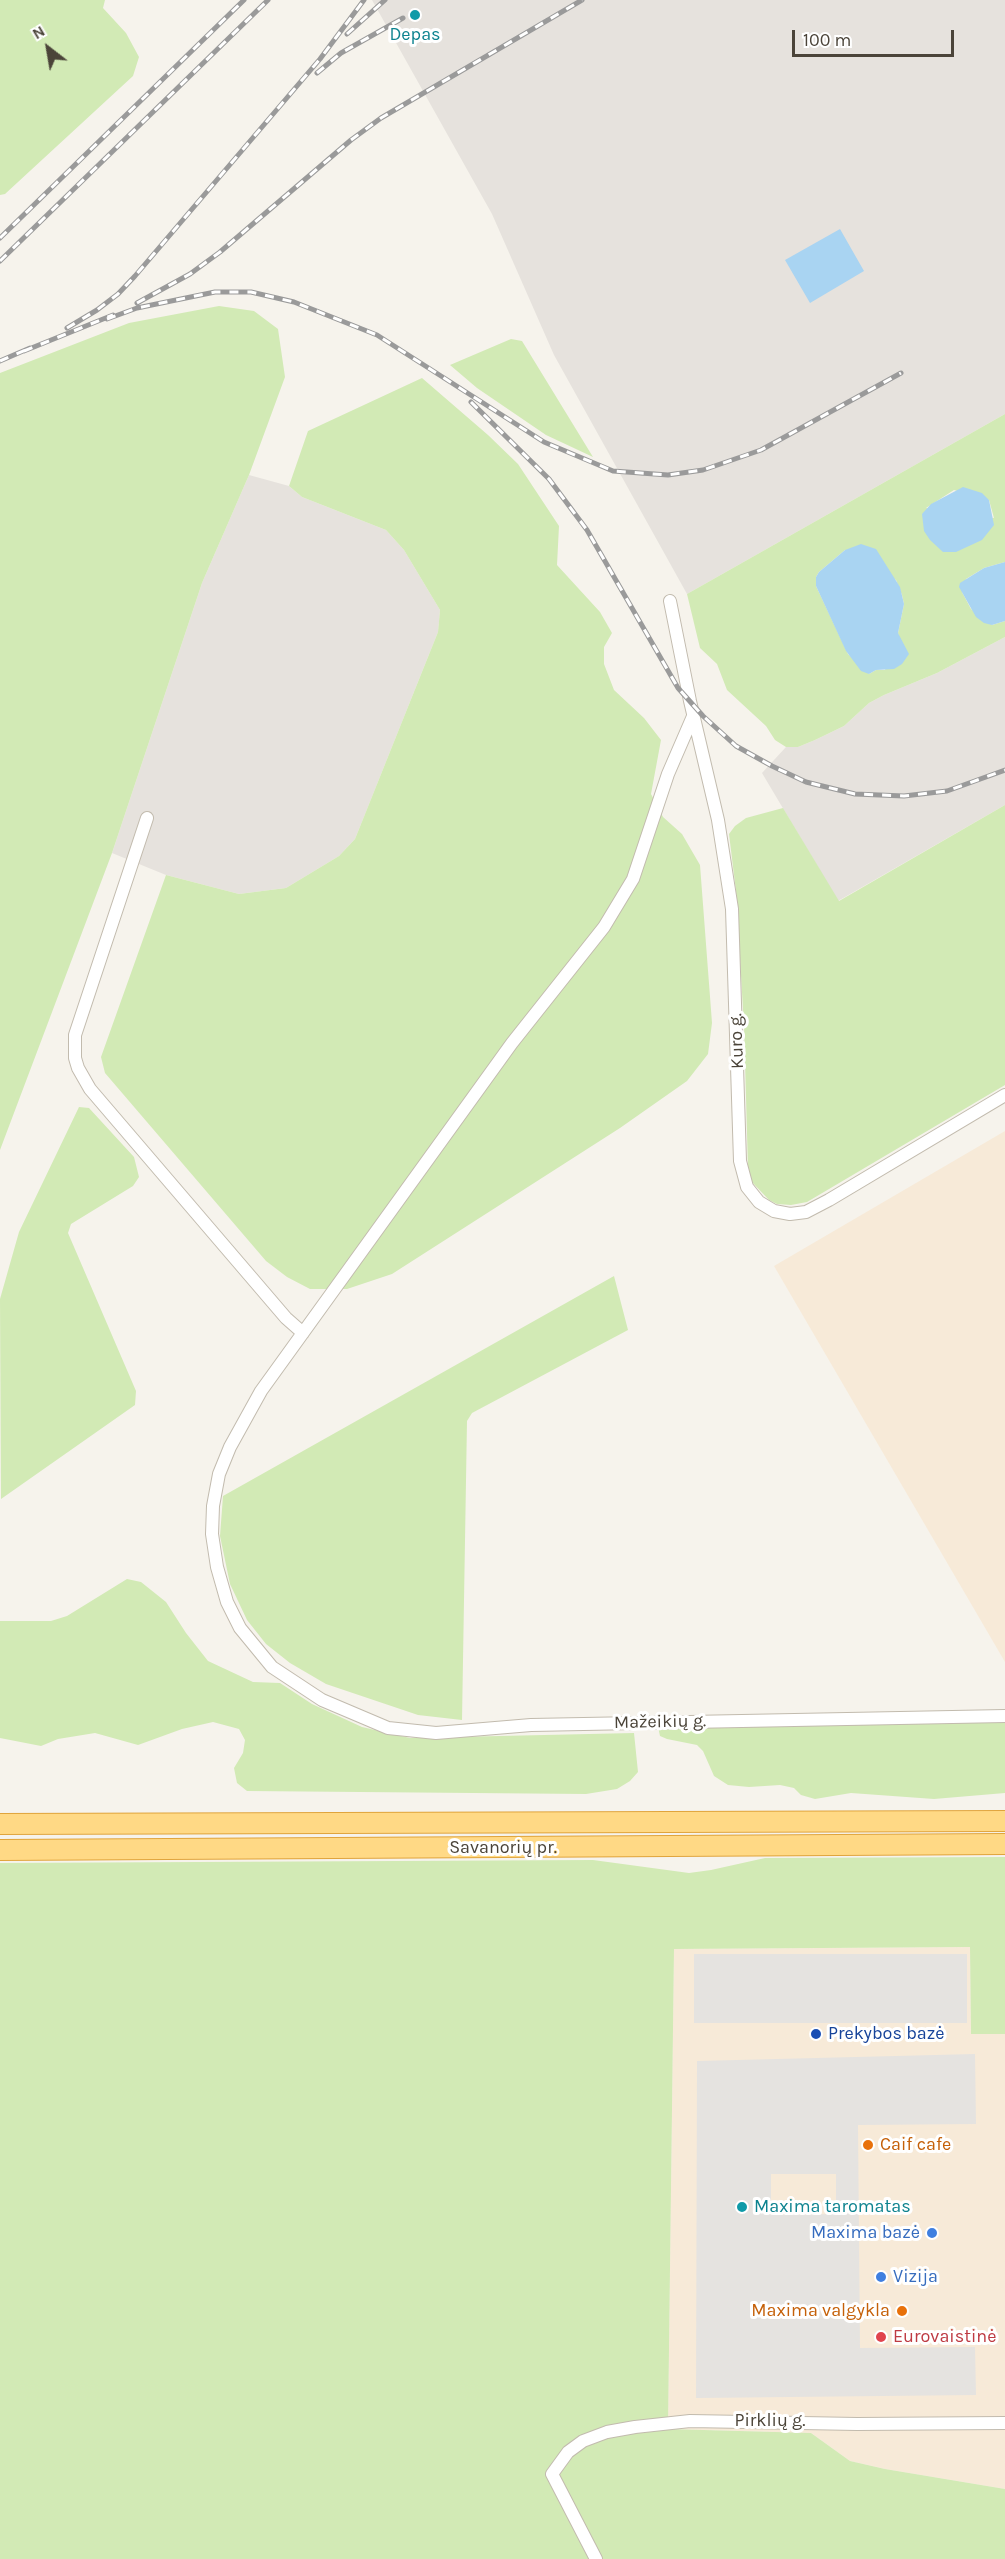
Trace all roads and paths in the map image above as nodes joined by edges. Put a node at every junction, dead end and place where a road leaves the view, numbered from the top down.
1 (670, 601) dead end
2 (694, 714) junction
3 (147, 818) dead end
4 (1005, 1095) edge
5 (303, 1333) junction
6 (1005, 1716) edge
7 (1005, 1821) edge
8 (0, 1824) edge
9 (1005, 1844) edge
10 (0, 1850) edge
11 (1005, 2423) edge
12 (596, 2559) edge

1 - 2 street, Kuro g.
2 - 4 street, Kuro g.
2 - 5 street, Mažeikių g.
3 - 5 street
5 - 6 street, Mažeikių g.
7 - 8 highway, Savanorių pr.
9 - 10 highway, Savanorių pr.
11 - 12 street, Pirklių g.

